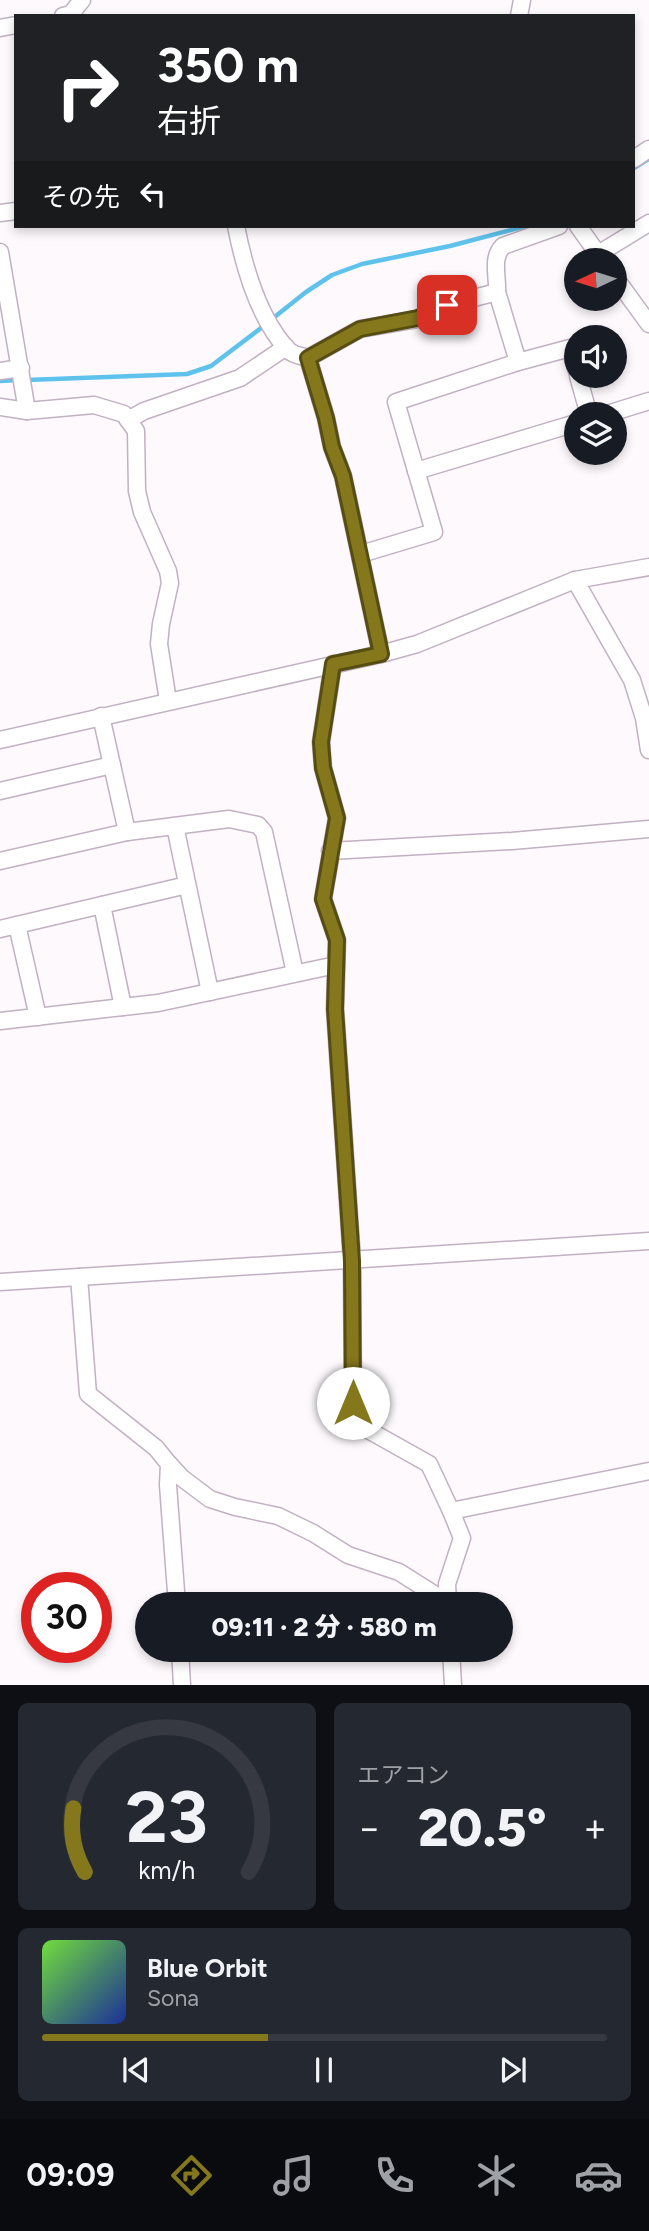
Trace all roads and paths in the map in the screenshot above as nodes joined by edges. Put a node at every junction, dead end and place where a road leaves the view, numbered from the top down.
1 (82, 0) edge
2 (71, 14) edge
3 (649, 223) edge
4 (236, 228) edge
5 (548, 228) edge
6 (579, 228) edge
7 (520, 233) edge
8 (594, 248) edge
9 (615, 248) edge
10 (0, 252) edge
11 (497, 292) junction
12 (627, 294) edge
13 (649, 324) edge
14 (286, 347) junction
15 (564, 350) edge
16 (308, 358) junction
17 (518, 362) junction
18 (22, 371) junction
19 (0, 372) edge
20 (649, 401) edge
21 (26, 405) junction
22 (0, 408) edge
23 (627, 408) edge
24 (128, 420) junction
25 (564, 427) edge
26 (416, 471) junction
27 (361, 554) junction
28 (649, 567) edge
29 (575, 580) junction
30 (381, 654) junction
31 (333, 664) junction
32 (168, 701) junction
33 (645, 709) edge
34 (101, 716) junction
35 (0, 740) edge
36 (649, 750) edge
37 (111, 765) junction
38 (0, 791) edge
39 (175, 826) junction
40 (649, 829) edge
41 (127, 832) junction
42 (330, 851) junction
43 (0, 861) edge
44 (187, 885) junction
45 (102, 905) junction
46 (17, 925) junction
47 (0, 929) edge
48 (336, 965) junction
49 (295, 973) junction
50 (210, 992) junction
51 (123, 1007) junction
52 (38, 1017) junction
53 (0, 1021) edge
54 (649, 1241) edge
55 (352, 1261) junction
56 (79, 1277) junction
57 (0, 1282) edge
58 (169, 1464) junction
59 (649, 1471) edge
60 (451, 1511) junction
61 (176, 1592) edge
62 (430, 1592) edge
63 (447, 1592) edge
64 (181, 1662) edge
65 (452, 1662) edge
66 (183, 1685) edge
67 (453, 1685) edge

1 - 2 street
3 - 9 street
4 - 14 street
5 - 7 street
6 - 8 street
7 - 11 street
10 - 18 street
11 - 16 street
11 - 17 street
12 - 13 street
14 - 16 street
14 - 24 street
15 - 17 street
16 - 27 street
17 - 26 street
18 - 19 street
18 - 21 street
20 - 23 street
21 - 22 street
21 - 24 street
24 - 32 street
25 - 26 street
26 - 27 street
27 - 30 street
28 - 29 street
29 - 30 street
29 - 33 street
30 - 31 street
31 - 32 street
31 - 42 street
32 - 34 street
33 - 36 street
34 - 35 street
34 - 37 street
37 - 38 street
37 - 41 street
39 - 41 street
39 - 44 street
39 - 49 street
40 - 42 street
41 - 43 street
42 - 48 street
44 - 45 street
44 - 50 street
45 - 46 street
45 - 51 street
46 - 47 street
46 - 52 street
48 - 49 street
48 - 55 street
49 - 50 street
50 - 51 street
51 - 52 street
52 - 53 street
54 - 55 street
55 - 56 street
55 - 60 street
56 - 57 street
56 - 58 street
58 - 61 street
58 - 62 street
59 - 60 street
60 - 63 street
64 - 66 street
65 - 67 street

